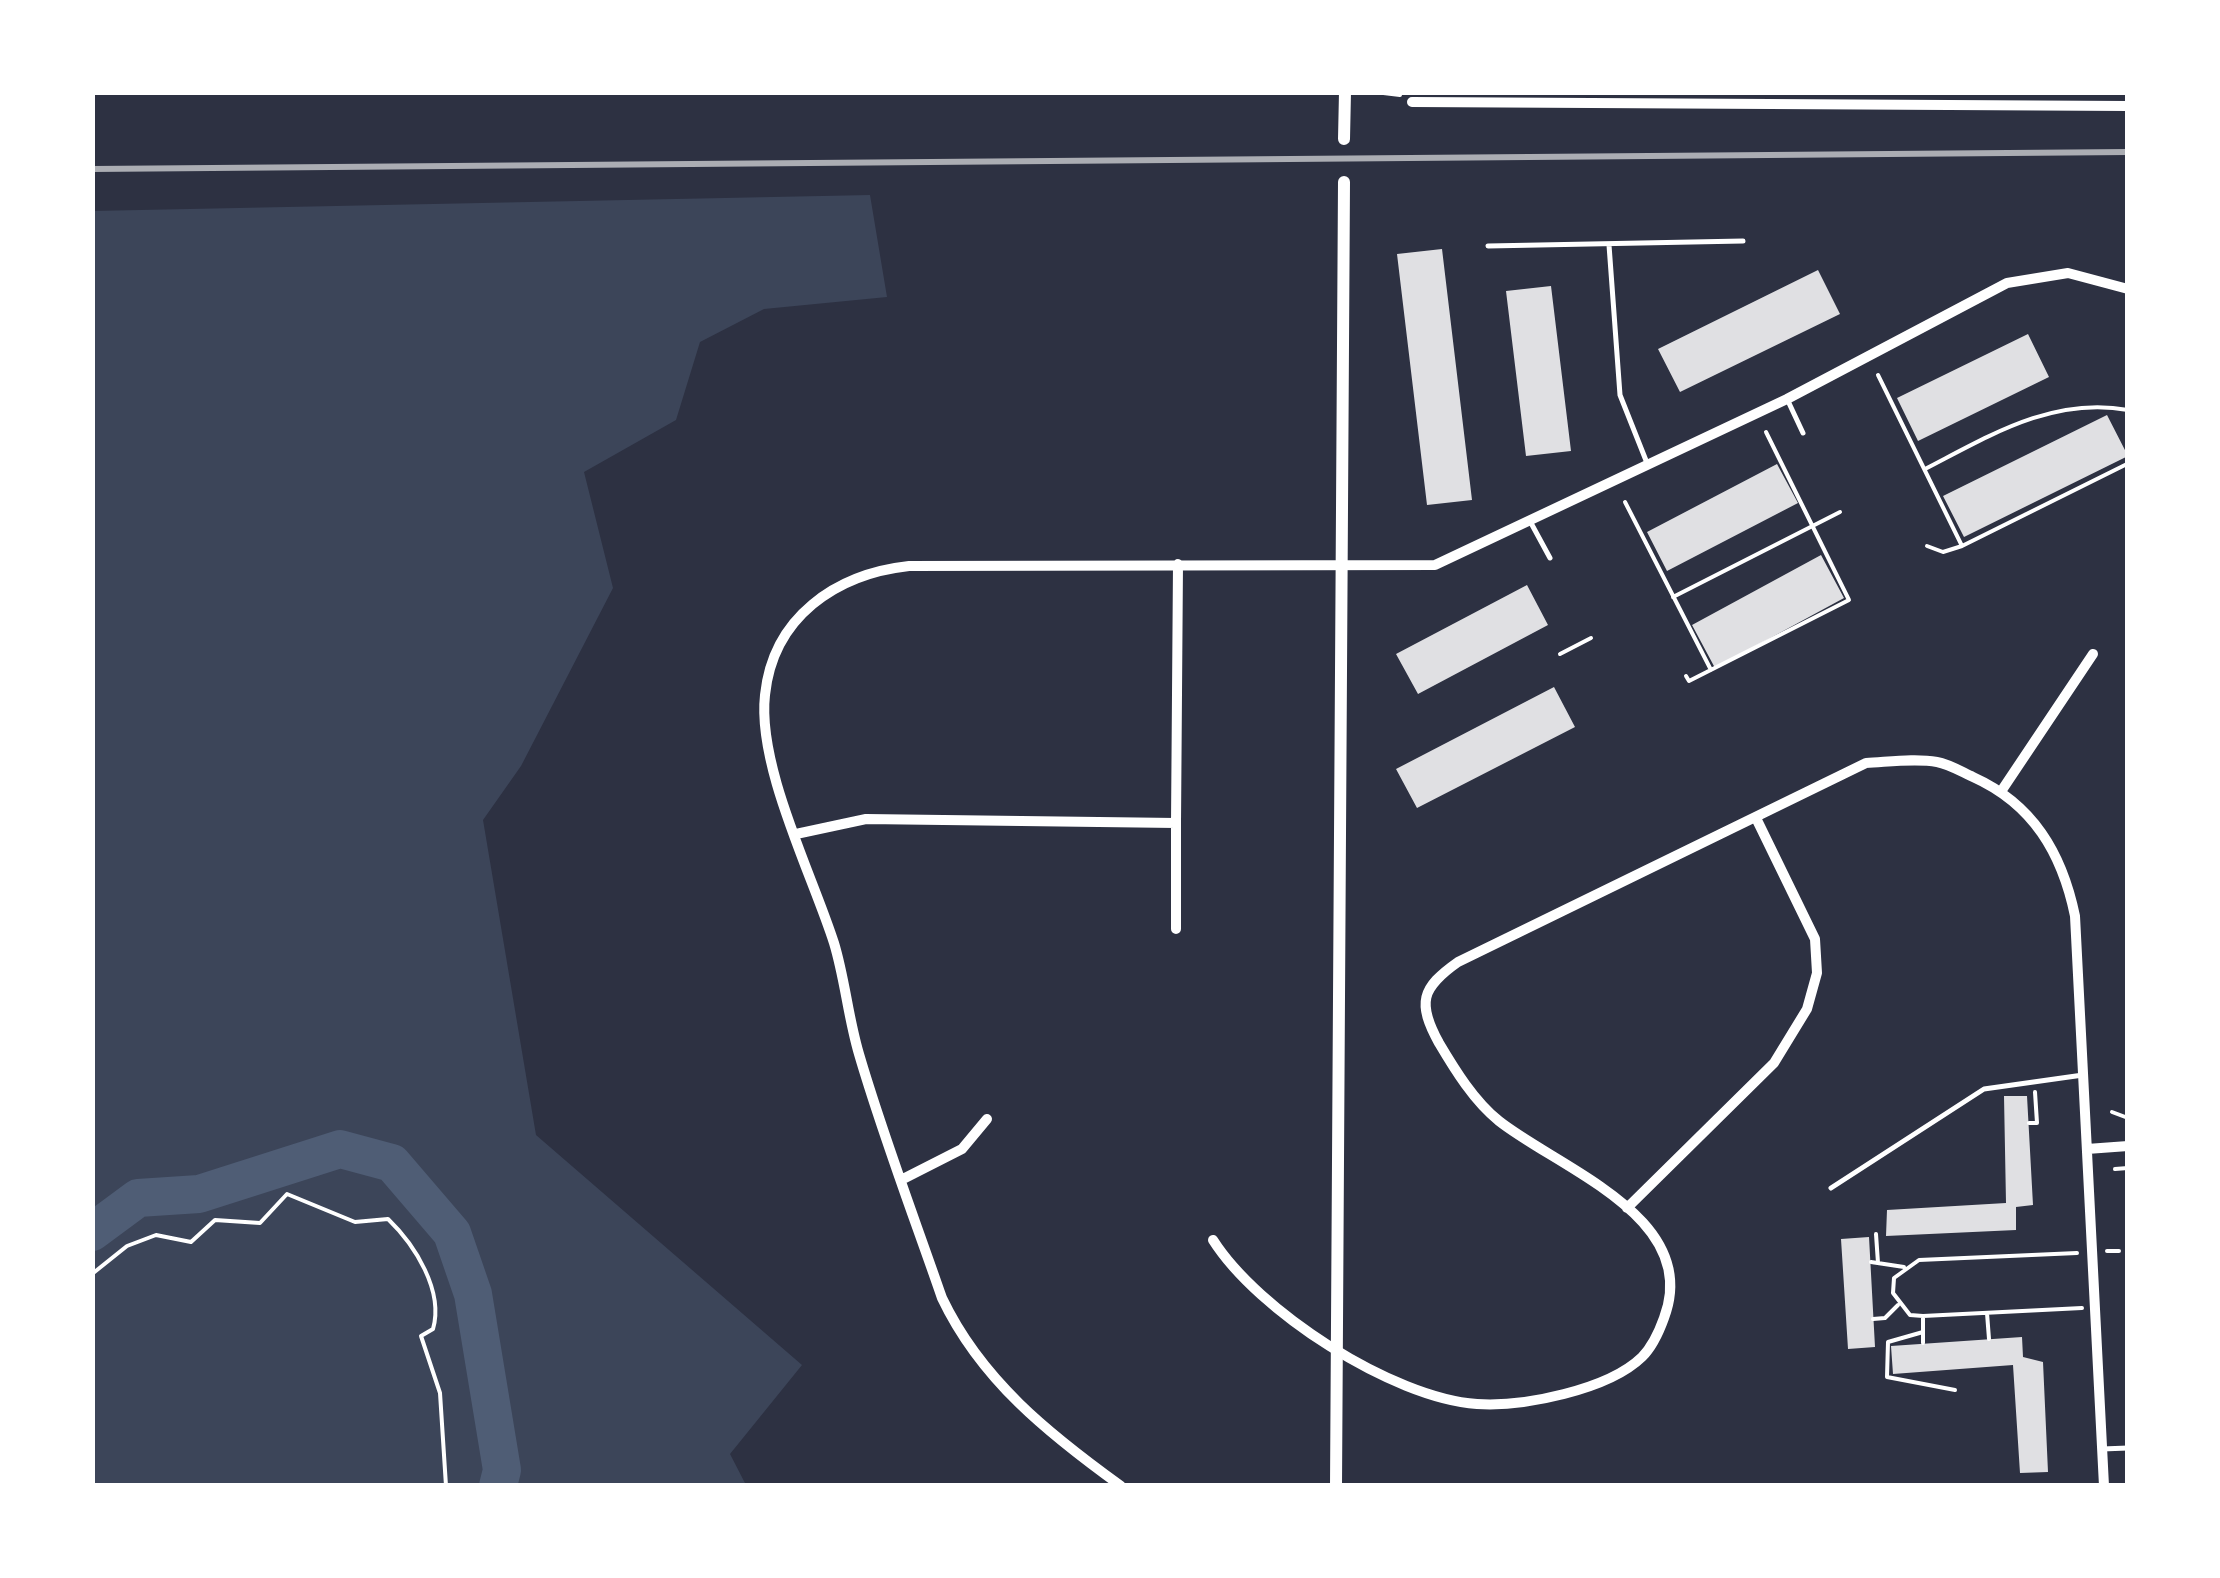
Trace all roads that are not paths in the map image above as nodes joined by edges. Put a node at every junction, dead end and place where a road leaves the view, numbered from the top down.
1 (1344, 92) edge
2 (1923, 92) edge
3 (2055, 92) edge
4 (1659, 98) edge
5 (1787, 99) edge
6 (1412, 102) road end
7 (1923, 106) junction
8 (2055, 106) junction
9 (2128, 106) edge
10 (1344, 139) dead end
11 (1344, 182) dead end
12 (1743, 241) dead end
13 (1609, 244) junction
14 (1488, 246) dead end
15 (2128, 289) edge
16 (1787, 399) junction
17 (1803, 434) dead end
18 (1648, 466) junction
19 (1532, 523) junction
20 (1550, 558) dead end
21 (1178, 564) junction
22 (1339, 564) junction
23 (2093, 654) dead end
24 (2002, 790) junction
25 (1756, 818) junction
26 (1176, 823) junction
27 (796, 834) junction
28 (1176, 929) dead end
29 (2083, 1074) junction
30 (987, 1120) dead end
31 (2128, 1146) edge
32 (2087, 1148) junction
33 (901, 1180) junction
34 (1831, 1188) dead end
35 (1627, 1208) junction
36 (1213, 1240) dead end
37 (1338, 1350) junction
38 (2128, 1448) edge
39 (2102, 1450) junction
40 (1121, 1486) edge
41 (1336, 1486) edge
42 (2104, 1486) edge

1 - 10 street
2 - 7 street
3 - 8 street
4 - 5 street
4 - 6 street
5 - 7 street
7 - 8 street
8 - 9 street
11 - 22 street
12 - 13 lane
13 - 14 lane
13 - 18 lane
15 - 16 street
16 - 17 lane
16 - 18 street
18 - 19 street
19 - 20 lane
19 - 22 street
21 - 22 street
21 - 26 street
21 - 27 street
22 - 37 street
23 - 24 street
24 - 25 street
24 - 29 street
25 - 35 street
25 - 35 street
26 - 27 street
26 - 28 street
27 - 33 street
29 - 32 street
29 - 34 lane
30 - 33 street
31 - 32 street
32 - 39 street
33 - 40 street
35 - 37 street
36 - 37 street
37 - 41 street
38 - 39 lane
39 - 42 street

